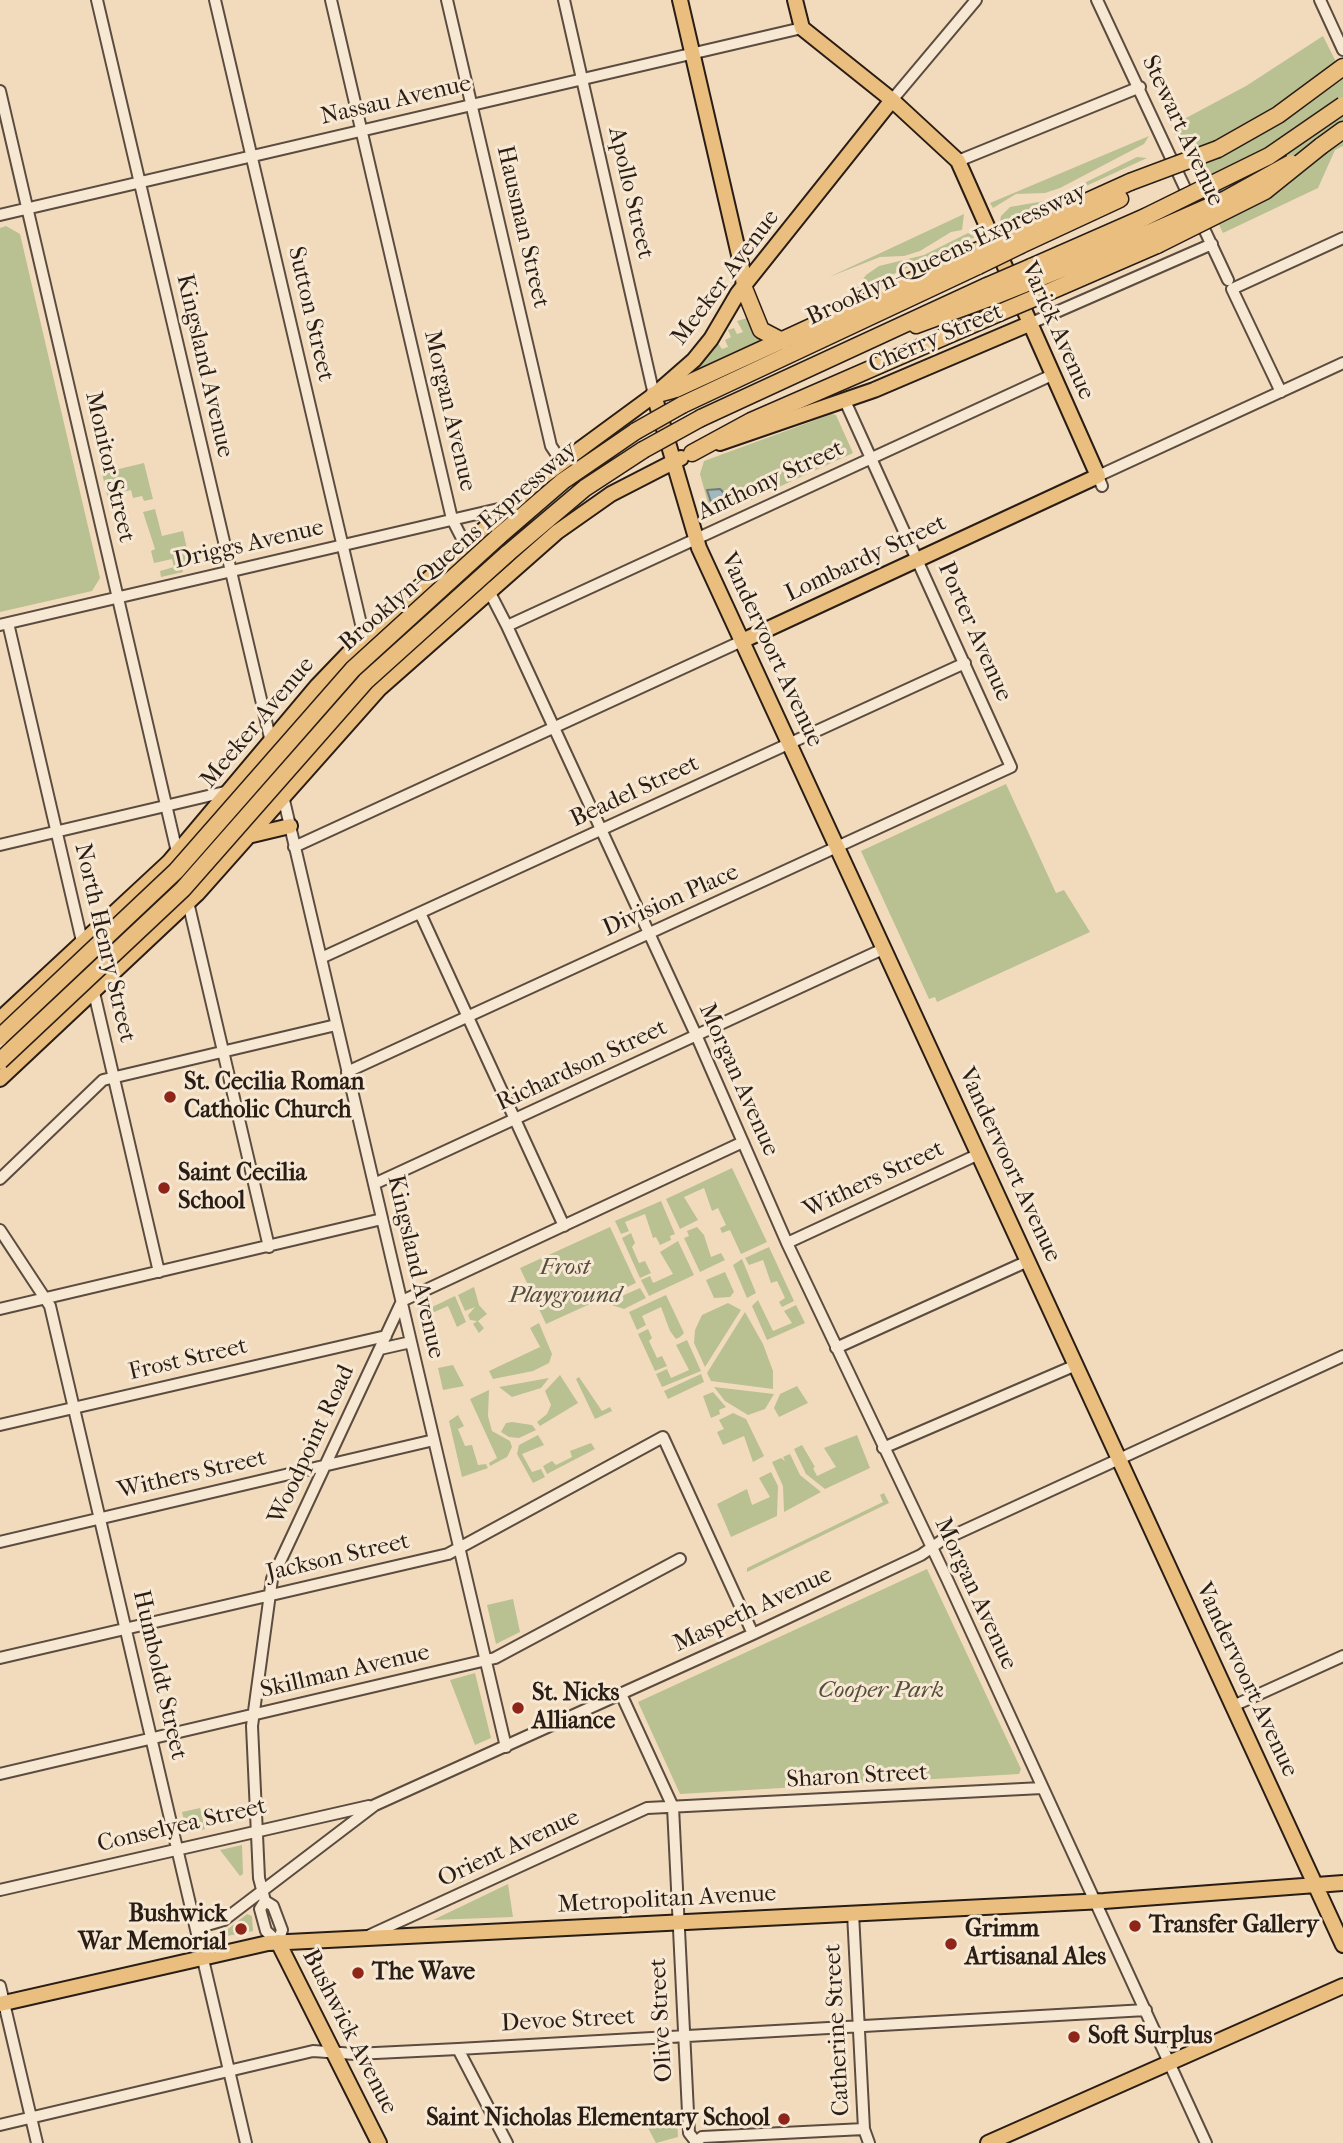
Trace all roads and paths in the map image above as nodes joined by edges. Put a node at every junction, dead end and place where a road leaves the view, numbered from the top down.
1 (97, 0) edge
2 (215, 0) edge
3 (331, 0) edge
4 (447, 0) edge
5 (564, 0) edge
6 (680, 0) edge
7 (795, 0) edge
8 (976, 0) edge
9 (1097, 0) edge
10 (1321, 0) edge
11 (802, 28) junction
12 (1343, 50) edge
13 (692, 54) junction
14 (1343, 67) edge
15 (582, 79) junction
16 (1140, 87) junction
17 (0, 91) edge
18 (892, 100) junction
19 (472, 105) junction
20 (1343, 105) edge
21 (1343, 130) edge
22 (362, 131) junction
23 (252, 157) junction
24 (958, 162) junction
25 (140, 183) junction
26 (27, 209) junction
27 (0, 215) edge
28 (1151, 232) junction
29 (1343, 238) edge
30 (1212, 244) junction
31 (975, 259) junction
32 (1230, 285) junction
33 (744, 288) junction
34 (1029, 324) junction
35 (782, 341) junction
36 (1343, 363) edge
37 (1052, 375) junction
38 (1281, 392) junction
39 (654, 396) junction
40 (845, 401) junction
41 (692, 453) junction
42 (870, 458) junction
43 (561, 461) junction
44 (674, 462) junction
45 (1100, 481) junction
46 (507, 507) junction
47 (452, 519) junction
48 (696, 538) junction
49 (343, 545) junction
50 (464, 546) junction
51 (918, 560) junction
52 (230, 571) junction
53 (490, 591) junction
54 (118, 597) junction
55 (4, 624) edge
56 (508, 626) junction
57 (364, 637) junction
58 (742, 641) junction
59 (965, 663) junction
60 (555, 728) junction
61 (271, 742) junction
62 (790, 744) junction
63 (1011, 767) joint
64 (231, 790) junction
65 (283, 796) junction
66 (167, 806) junction
67 (290, 826) junction
68 (601, 831) junction
69 (57, 832) junction
70 (247, 836) junction
71 (0, 845) edge
72 (294, 847) junction
73 (836, 847) junction
74 (177, 852) junction
75 (188, 902) junction
76 (421, 915) junction
77 (648, 934) junction
78 (82, 943) junction
79 (883, 949) junction
80 (321, 958) junction
81 (93, 990) junction
82 (468, 1017) junction
83 (0, 1020) edge
84 (336, 1025) junction
85 (0, 1037) edge
86 (696, 1037) junction
87 (224, 1052) junction
88 (0, 1061) edge
89 (347, 1072) junction
90 (114, 1077) junction
91 (0, 1079) edge
92 (515, 1120) junction
93 (743, 1142) junction
94 (979, 1154) junction
95 (0, 1179) edge
96 (374, 1184) junction
97 (382, 1219) junction
98 (564, 1226) junction
99 (0, 1230) edge
100 (787, 1243) junction
101 (269, 1247) junction
102 (1028, 1261) junction
103 (159, 1272) junction
104 (46, 1299) junction
105 (402, 1301) junction
106 (0, 1309) edge
107 (386, 1336) junction
108 (411, 1342) junction
109 (836, 1348) junction
110 (380, 1349) junction
111 (1343, 1356) edge
112 (1076, 1365) junction
113 (75, 1408) junction
114 (0, 1425) edge
115 (434, 1440) junction
116 (883, 1448) junction
117 (1119, 1459) junction
118 (325, 1466) junction
119 (100, 1518) junction
120 (0, 1542) edge
121 (932, 1547) junction
122 (459, 1548) junction
123 (680, 1559) dead end
124 (269, 1595) junction
125 (126, 1629) junction
126 (753, 1634) junction
127 (1343, 1656) edge
128 (0, 1658) edge
129 (485, 1660) junction
130 (621, 1694) junction
131 (1233, 1706) junction
132 (253, 1715) junction
133 (152, 1739) junction
134 (506, 1747) junction
135 (0, 1774) edge
136 (1042, 1788) junction
137 (375, 1805) junction
138 (673, 1807) junction
139 (256, 1831) junction
140 (178, 1849) junction
141 (1343, 1883) edge
142 (1316, 1886) junction
143 (0, 1890) edge
144 (263, 1896) junction
145 (1095, 1900) junction
146 (853, 1913) junction
147 (678, 1923) junction
148 (197, 1927) junction
149 (364, 1938) junction
150 (278, 1942) junction
151 (1343, 1945) edge
152 (203, 1956) junction
153 (0, 1986) edge
154 (1343, 1986) edge
155 (2, 2004) edge
156 (1146, 2010) junction
157 (859, 2025) junction
158 (683, 2036) junction
159 (458, 2049) junction
160 (333, 2052) junction
161 (1170, 2063) junction
162 (230, 2071) junction
163 (31, 2118) junction
164 (0, 2125) edge
165 (863, 2129) junction
166 (37, 2143) edge
167 (246, 2143) edge
168 (379, 2143) edge
169 (506, 2143) edge
170 (696, 2143) edge
171 (869, 2143) edge
172 (988, 2143) edge
173 (1206, 2143) edge

1 - 25 street, Kingsland Avenue
2 - 23 street, Sutton Street
3 - 22 street, Morgan Avenue
4 - 19 street, Hausman Street
5 - 15 street, Apollo Street
6 - 13 main road
7 - 11 main road
8 - 18 street, Meeker Avenue
9 - 16 street, Stewart Avenue
10 - 12 street
11 - 13 street, Nassau Avenue
11 - 18 main road, Varick Avenue
13 - 15 street, Nassau Avenue
13 - 33 main road
14 - 31 highway, Brooklyn-Queens Expressway, bridge
15 - 19 street, Nassau Avenue
15 - 39 street, Apollo Street
16 - 24 street
16 - 30 street, Stewart Avenue
17 - 26 street, Monitor Street
18 - 24 main road, Varick Avenue
18 - 33 main road, Meeker Avenue
19 - 22 street, Nassau Avenue
19 - 43 street, Hausman Street
20 - 28 highway, bridge
21 - 28 highway, bridge
22 - 23 street, Nassau Avenue
22 - 47 street, Morgan Avenue
23 - 25 street, Nassau Avenue
23 - 49 street, Sutton Street
24 - 34 main road, Varick Avenue
25 - 26 street, Nassau Avenue
25 - 52 street, Kingsland Avenue
26 - 27 street, Nassau Avenue
26 - 54 street, Monitor Street
28 - 41 highway, bridge
28 - 88 highway, Brooklyn-Queens Expressway, bridge
29 - 32 street
30 - 32 street, Stewart Avenue
30 - 34 street, Cherry Street
31 - 35 highway
31 - 85 highway, Brooklyn-Queens Expressway, bridge
32 - 38 street, Stewart Avenue
33 - 35 highway
33 - 39 main road, Meeker Avenue
34 - 37 main road, Varick Avenue
34 - 40 main road, Cherry Street
35 - 39 highway
36 - 38 street, Lombardy Street
37 - 42 street, Anthony Street
37 - 45 main road, Varick Avenue
38 - 45 street, Lombardy Street
39 - 43 main road, Meeker Avenue
39 - 44 main road, Vandervoort Avenue
40 - 41 main road, Cherry Street
40 - 42 street, Porter Avenue
41 - 44 main road, Cherry Street
42 - 48 street, Anthony Street
42 - 51 street, Porter Avenue
43 - 46 main road, Meeker Avenue
44 - 48 main road, Vandervoort Avenue
44 - 53 main road
45 - 51 main road, Lombardy Street
46 - 47 street, Driggs Avenue
46 - 50 main road, Meeker Avenue
47 - 49 street, Driggs Avenue
47 - 50 street, Morgan Avenue
48 - 56 street, Anthony Street
48 - 58 main road, Vandervoort Avenue
49 - 52 street, Driggs Avenue
49 - 57 street, Sutton Street
50 - 53 street, Morgan Avenue
50 - 57 main road, Meeker Avenue
51 - 58 main road, Lombardy Street
51 - 59 street, Porter Avenue
52 - 54 street, Driggs Avenue
52 - 61 street, Kingsland Avenue
53 - 56 street, Morgan Avenue
53 - 65 main road
54 - 55 street, Driggs Avenue
54 - 66 street, Monitor Street
55 - 69 street, North Henry Street
56 - 60 street, Morgan Avenue
57 - 61 main road, Meeker Avenue
58 - 60 street, Lombardy Street
58 - 62 main road, Vandervoort Avenue
59 - 62 street, Beadel Street
59 - 63 street, Porter Avenue
60 - 68 street, Morgan Avenue
60 - 72 street, Lombardy Street
61 - 64 main road, Meeker Avenue
61 - 65 street, Kingsland Avenue
62 - 68 street, Beadel Street
62 - 73 main road, Vandervoort Avenue
63 - 73 street, Division Place
64 - 66 street
64 - 74 main road, Meeker Avenue
65 - 67 street, Kingsland Avenue
65 - 70 main road
66 - 69 street
66 - 74 street, Monitor Street
67 - 70 main road
67 - 72 street, Kingsland Avenue
68 - 76 street, Beadel Street
68 - 77 street, Morgan Avenue
69 - 71 street
69 - 78 street, North Henry Street
70 - 75 main road
72 - 80 street, Kingsland Avenue
73 - 77 street, Division Place
73 - 79 main road, Vandervoort Avenue
74 - 78 main road, Meeker Avenue
75 - 81 main road
75 - 87 street
76 - 80 street, Beadel Street
76 - 82 street
77 - 82 street, Division Place
77 - 86 street, Morgan Avenue
78 - 81 street, North Henry Street
78 - 83 main road, Meeker Avenue
79 - 86 street, Richardson Street
79 - 94 main road, Vandervoort Avenue
80 - 84 street, Kingsland Avenue
81 - 90 street, North Henry Street
81 - 91 main road
82 - 89 street, Division Place
82 - 92 street
84 - 87 street
84 - 89 street, Kingsland Avenue
86 - 92 street, Richardson Street
86 - 93 street, Morgan Avenue
87 - 90 street
87 - 101 street
89 - 96 street, Kingsland Avenue
90 - 95 street
90 - 103 street, North Henry Street
92 - 96 street, Richardson Street
92 - 98 street
93 - 98 street
93 - 100 street, Morgan Avenue
94 - 100 street, Withers Street
94 - 102 main road, Vandervoort Avenue
96 - 97 street, Kingsland Avenue
97 - 101 street
97 - 105 street, Kingsland Avenue
98 - 105 street
99 - 104 street, Humboldt Street
100 - 109 street, Morgan Avenue
101 - 103 street
102 - 109 street
102 - 112 main road, Vandervoort Avenue
103 - 104 street
104 - 106 street
104 - 113 street, Humboldt Street
105 - 107 street, Woodpoint Road
105 - 108 street, Kingsland Avenue
107 - 110 street, Woodpoint Road
107 - 113 street, Frost Street
108 - 110 street
108 - 115 street, Kingsland Avenue
109 - 116 street, Morgan Avenue
110 - 118 street, Woodpoint Road
111 - 117 street, Maspeth Avenue
112 - 116 street
112 - 117 main road, Vandervoort Avenue
113 - 114 street, Frost Street
113 - 119 street, Humboldt Street
115 - 118 street, Withers Street
115 - 122 street, Kingsland Avenue
116 - 121 street, Morgan Avenue
117 - 121 street, Maspeth Avenue
117 - 131 main road, Vandervoort Avenue
118 - 119 street, Withers Street
118 - 124 street, Woodpoint Road
119 - 120 street, Withers Street
119 - 125 street, Humboldt Street
121 - 126 street, Maspeth Avenue
121 - 136 street, Morgan Avenue
122 - 124 street, Jackson Street
122 - 126 street, Jackson Street
122 - 129 street, Kingsland Avenue
123 - 129 street, Skillman Avenue
124 - 125 street, Jackson Street
124 - 132 street, Woodpoint Road
125 - 128 street, Jackson Street
125 - 133 street, Humboldt Street
126 - 130 street, Maspeth Avenue
127 - 131 street
129 - 132 street, Skillman Avenue
129 - 134 street, Kingsland Avenue
130 - 134 street, Maspeth Avenue
130 - 138 street, Olive Street
131 - 142 main road, Vandervoort Avenue
132 - 133 street, Skillman Avenue
132 - 139 street, Woodpoint Road
133 - 135 street, Skillman Avenue
133 - 140 street, Humboldt Street
134 - 137 street, Maspeth Avenue
136 - 138 street, Sharon Street
136 - 145 street, Morgan Avenue
137 - 139 street, Conselyea Street
137 - 144 street, Maspeth Avenue
138 - 147 street, Olive Street
138 - 149 street, Orient Avenue
139 - 140 street, Conselyea Street
139 - 144 street, Woodpoint Road
140 - 143 street, Conselyea Street
140 - 148 street, Humboldt Street
141 - 142 main road, Metropolitan Avenue
142 - 145 main road, Metropolitan Avenue
142 - 151 main road, Vandervoort Avenue
144 - 148 street, Maspeth Avenue
144 - 150 street, Woodpoint Road
145 - 146 main road, Metropolitan Avenue
145 - 156 street, Morgan Avenue
146 - 147 main road, Metropolitan Avenue
146 - 157 street, Catherine Street
147 - 149 main road, Metropolitan Avenue
147 - 158 street, Olive Street
148 - 152 street, Humboldt Street
149 - 150 main road, Metropolitan Avenue
150 - 152 main road, Metropolitan Avenue
150 - 160 main road, Bushwick Avenue
152 - 155 main road, Metropolitan Avenue
152 - 162 street, Humboldt Street
153 - 155 street
154 - 161 main road
155 - 163 street
156 - 157 street, Devoe Street
156 - 161 street, Morgan Avenue
157 - 158 street, Devoe Street
157 - 165 street, Catherine Street
158 - 159 street, Devoe Street
158 - 170 street, Olive Street
159 - 160 street, Devoe Street
159 - 169 street
160 - 162 street, Devoe Street
160 - 168 main road, Bushwick Avenue
161 - 172 main road
161 - 173 street, Morgan Avenue
162 - 163 street, Devoe Street
162 - 167 street, Humboldt Street
163 - 164 street, Devoe Street
163 - 166 street
165 - 170 street
165 - 171 street, Catherine Street

